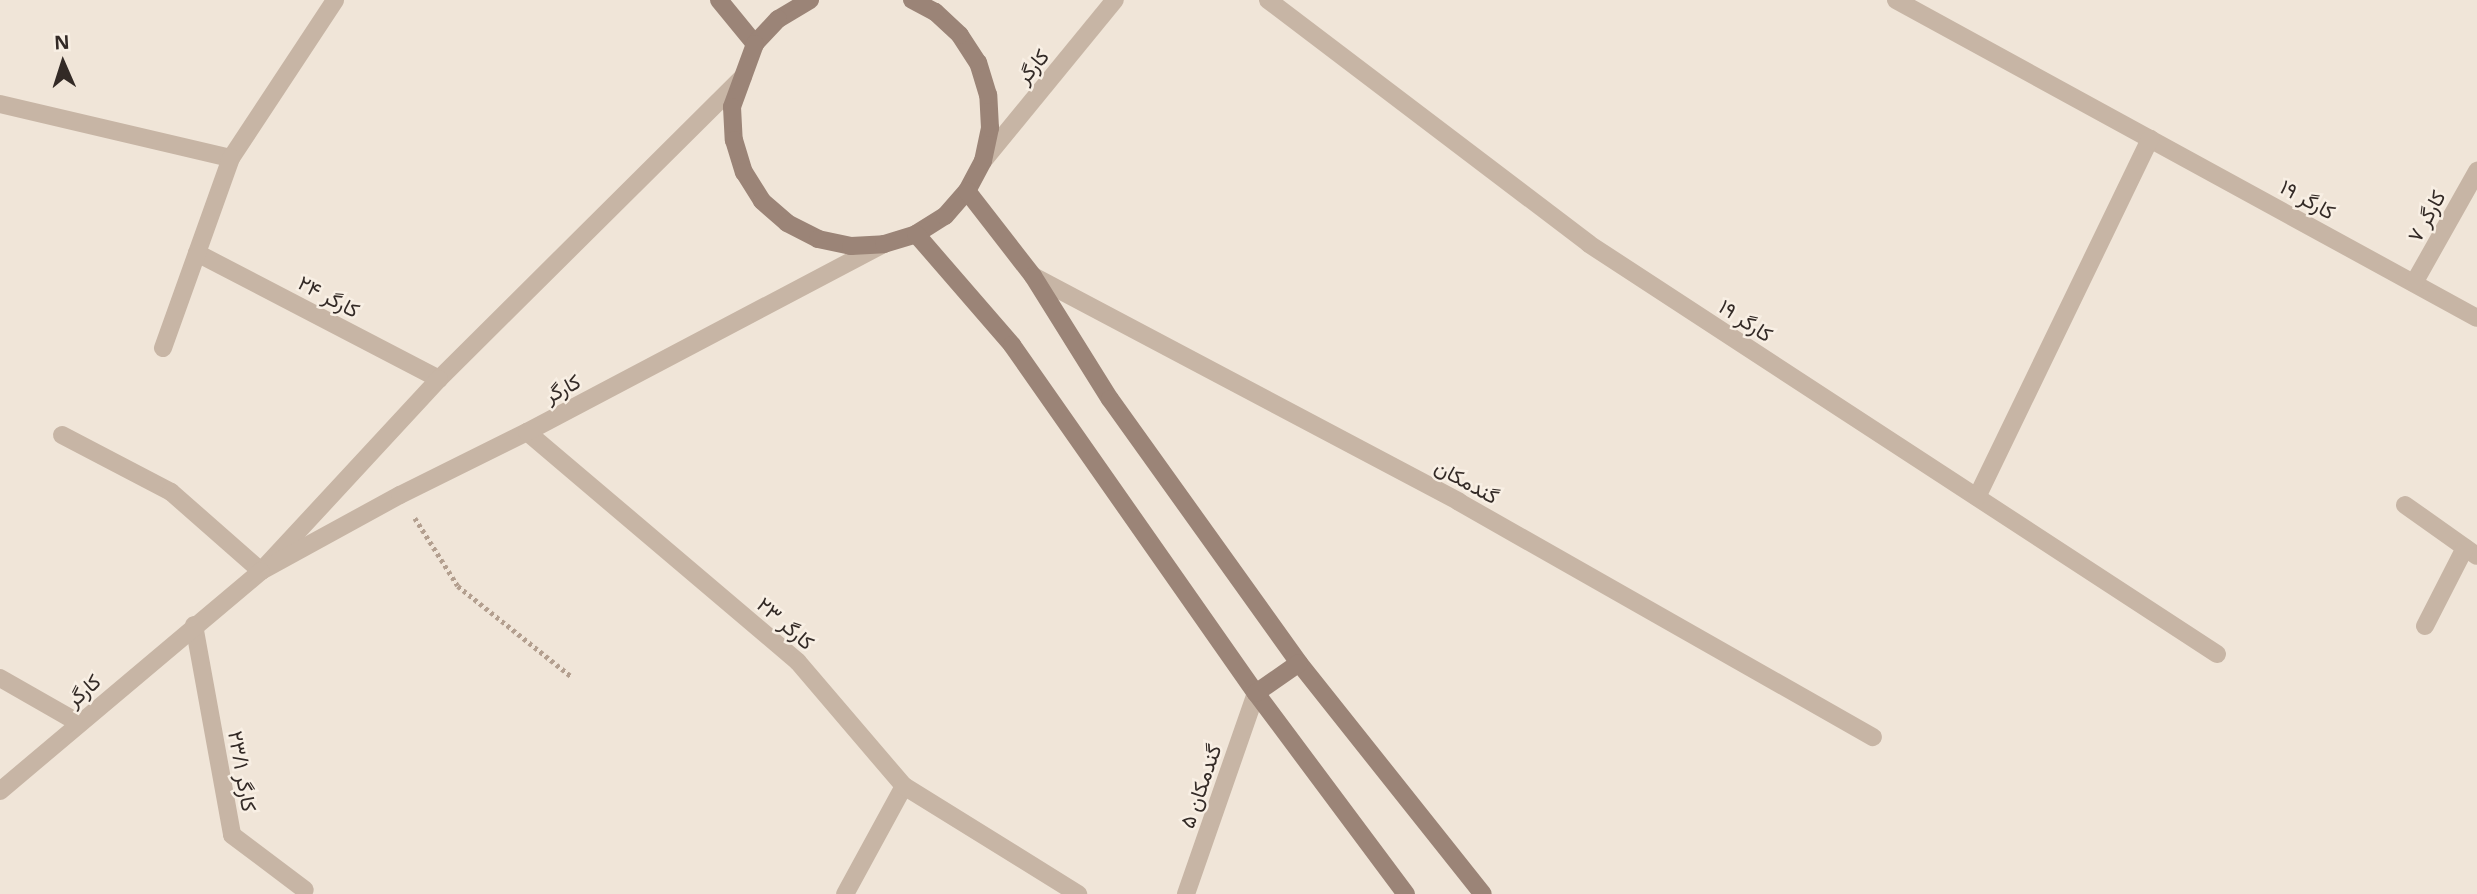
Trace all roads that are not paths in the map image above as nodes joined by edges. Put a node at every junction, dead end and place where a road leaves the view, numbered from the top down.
1 (335, 0) edge
2 (719, 0) edge
3 (810, 0) edge
4 (912, 0) edge
5 (1115, 0) edge
6 (1268, 0) edge
7 (1896, 0) edge
8 (755, 44) junction
9 (743, 78) junction
10 (0, 104) edge
11 (2150, 139) junction
12 (231, 158) junction
13 (983, 161) junction
14 (2477, 172) edge
15 (967, 191) junction
16 (916, 234) junction
17 (884, 244) junction
18 (197, 253) junction
19 (1032, 276) junction
20 (2414, 283) junction
21 (2477, 318) edge
22 (163, 348) dead end
23 (439, 379) junction
24 (527, 432) junction
25 (62, 435) dead end
26 (1977, 497) junction
27 (2405, 505) dead end
28 (2471, 552) edge
29 (261, 571) junction
30 (194, 625) junction
31 (2425, 626) dead end
32 (2217, 654) dead end
33 (1299, 663) junction
34 (0, 678) edge
35 (1256, 694) junction
36 (79, 723) junction
37 (1873, 737) dead end
38 (904, 786) junction
39 (0, 791) edge
40 (305, 890) dead end
41 (845, 894) edge
42 (1078, 894) edge
43 (1186, 894) edge
44 (1406, 894) edge
45 (1483, 894) edge

1 - 12 street
2 - 8 main road
3 - 8 main road
4 - 13 main road
5 - 13 street, کارگر
6 - 26 street, کارگر ۱۹
7 - 11 street, کارگر ۱۹
8 - 9 main road
9 - 17 main road
9 - 23 street, کارگر
10 - 12 street
11 - 20 street, کارگر ۱۹
11 - 26 street
12 - 18 street
13 - 15 main road
14 - 20 street, کارگر ۷
15 - 16 main road
15 - 19 main road, گندمکان
16 - 17 main road
16 - 35 main road
17 - 24 street, کارگر
18 - 22 street
18 - 23 street, کارگر ۲۴
19 - 33 main road, گندمکان
19 - 37 street, گندمکان
20 - 21 street, کارگر ۱۹
23 - 29 street, کارگر
24 - 29 street, کارگر
24 - 38 street, کارگر ۲۳
25 - 29 street
26 - 32 street, کارگر ۱۹
27 - 28 street
28 - 31 street
29 - 30 street, کارگر
30 - 36 street, کارگر
30 - 40 street, کارگر ۲۳/۱
33 - 35 main road
33 - 45 main road, گندمکان
34 - 36 street
35 - 43 street, گندمکان ۵
35 - 44 main road
36 - 39 street, کارگر
38 - 41 street
38 - 42 street, کارگر ۲۳

